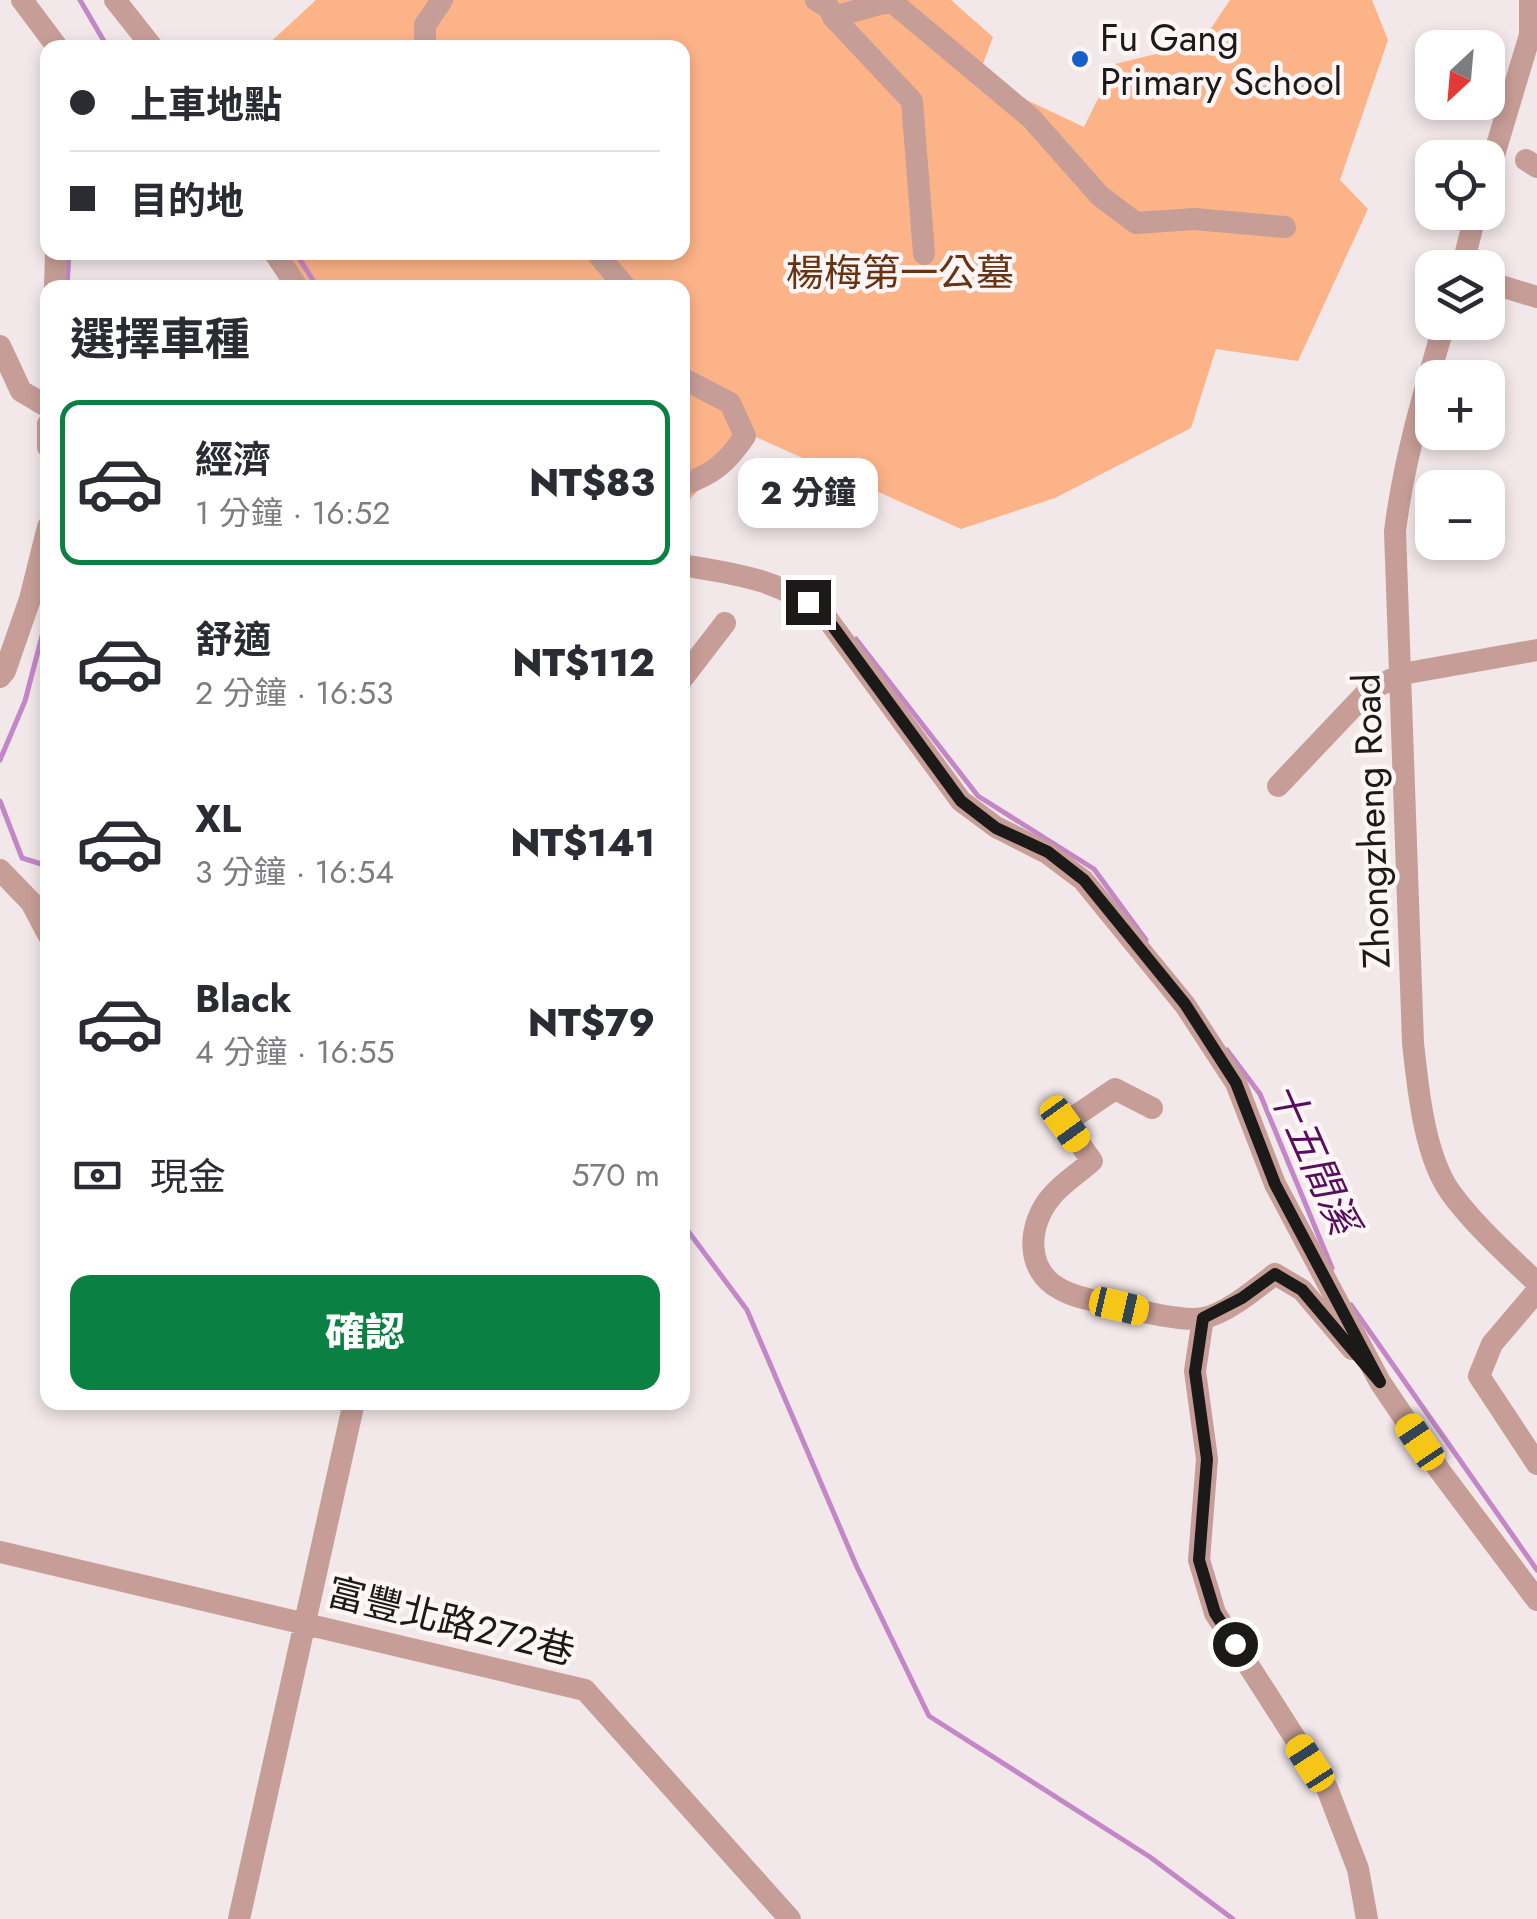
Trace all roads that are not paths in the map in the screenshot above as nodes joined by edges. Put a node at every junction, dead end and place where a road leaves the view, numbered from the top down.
1 (22, 0) edge
2 (114, 0) edge
3 (442, 0) edge
4 (1530, 0) edge
5 (825, 8) edge
6 (52, 40) edge
7 (146, 40) edge
8 (426, 40) edge
9 (1498, 140) edge
10 (1285, 228) dead end
11 (924, 254) dead end
12 (603, 260) edge
13 (619, 280) edge
14 (1505, 287) edge
15 (1537, 297) edge
16 (1440, 340) edge
17 (0, 346) edge
18 (690, 382) edge
19 (40, 402) edge
20 (690, 482) edge
21 (40, 559) edge
22 (690, 566) edge
23 (724, 623) dead end
24 (1537, 650) edge
25 (690, 668) edge
26 (1402, 674) junction
27 (0, 676) edge
28 (1278, 786) dead end
29 (0, 870) edge
30 (40, 919) edge
31 (1152, 1108) dead end
32 (1537, 1287) edge
33 (1203, 1318) junction
34 (1380, 1382) junction
35 (352, 1410) edge
36 (1537, 1464) edge
37 (0, 1552) edge
38 (1537, 1600) edge
39 (306, 1622) junction
40 (238, 1919) edge
41 (790, 1919) edge
42 (1368, 1919) edge

1 - 6 street
2 - 7 street
3 - 8 street
4 - 9 street
5 - 10 street
5 - 11 street
12 - 13 street
14 - 15 street
16 - 26 street, Zhongzheng Road
17 - 19 street
18 - 20 street
21 - 27 street
22 - 34 street
23 - 25 street
24 - 26 street
26 - 28 street
26 - 32 street, Zhongzheng Road
29 - 30 street
31 - 33 street
32 - 36 street
33 - 34 street
33 - 42 street
34 - 38 street
35 - 39 street
37 - 39 street, 富豐北路272巷
39 - 40 street
39 - 41 street, 富豐北路272巷

